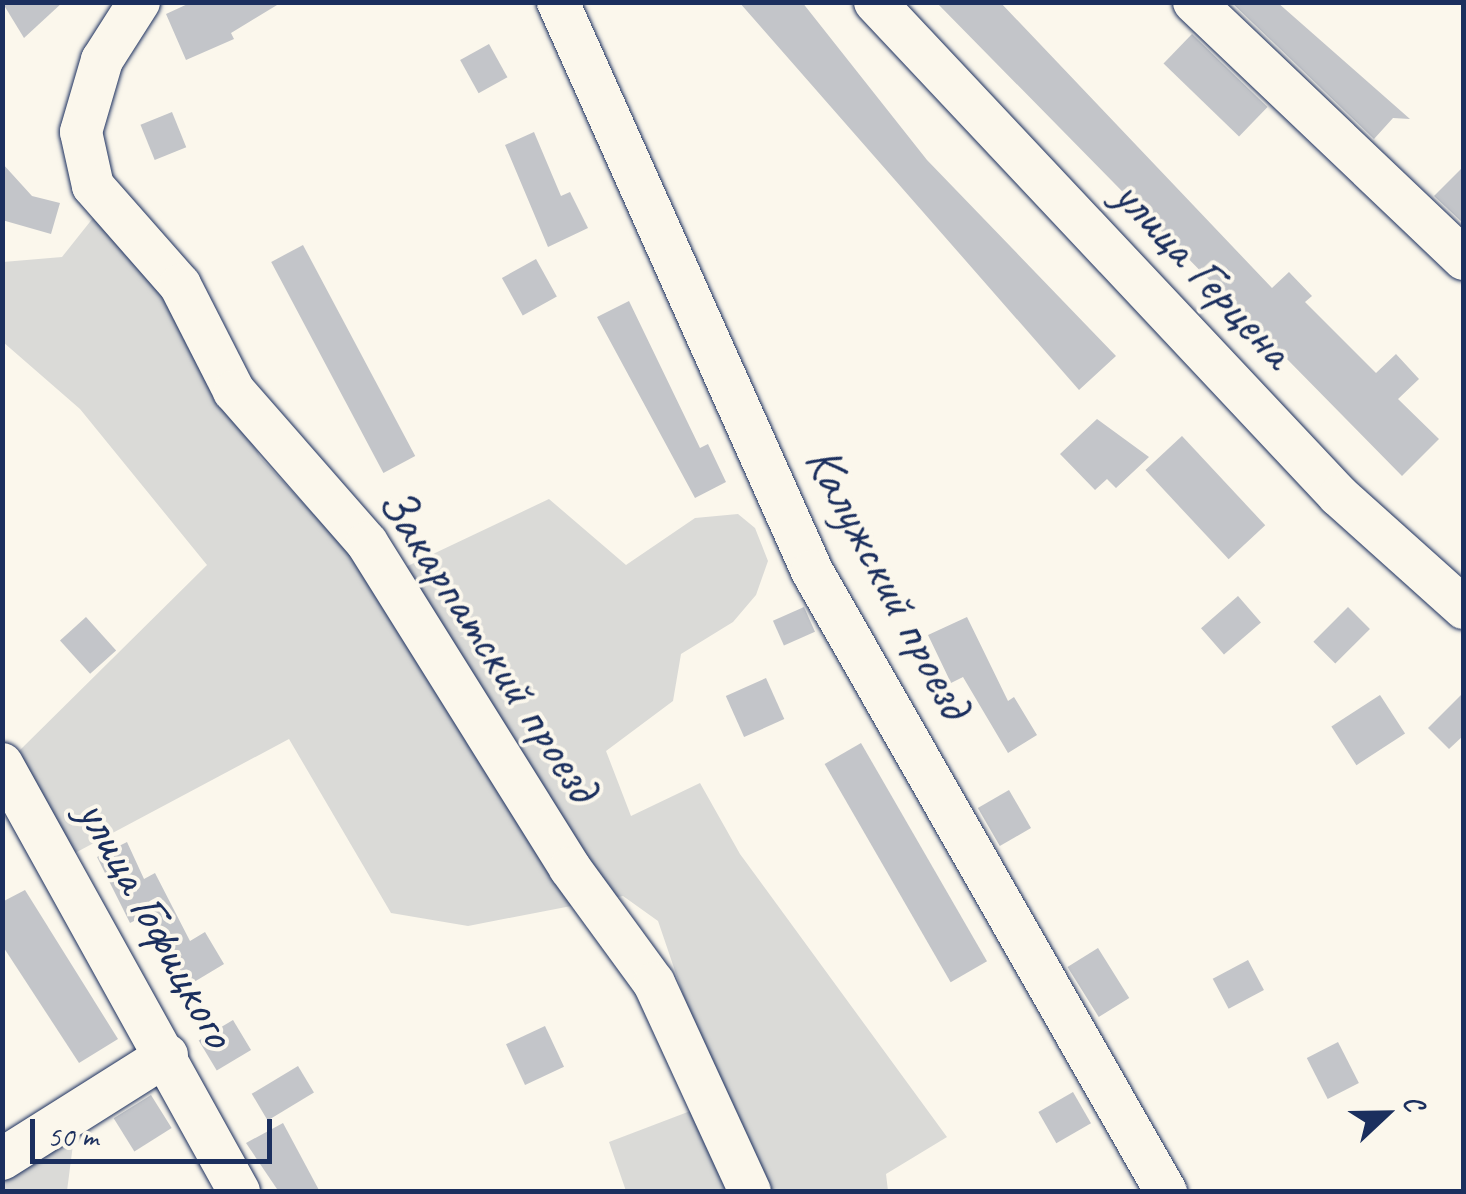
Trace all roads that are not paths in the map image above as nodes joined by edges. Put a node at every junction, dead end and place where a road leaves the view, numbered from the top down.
1 (139, 2) edge
2 (558, 2) edge
3 (875, 2) edge
4 (1194, 2) edge
5 (1464, 259) edge
6 (1464, 608) edge
7 (2, 764) edge
8 (167, 1055) junction
9 (2, 1158) edge
10 (239, 1192) edge
11 (750, 1192) edge
12 (1166, 1192) edge

1 - 11 street, Закарпатский проезд
2 - 12 street, Калужский проезд
3 - 6 street, улица Герцена
4 - 5 street
7 - 8 street, улица Гофицкого
8 - 9 street
8 - 10 street, улица Гофицкого

